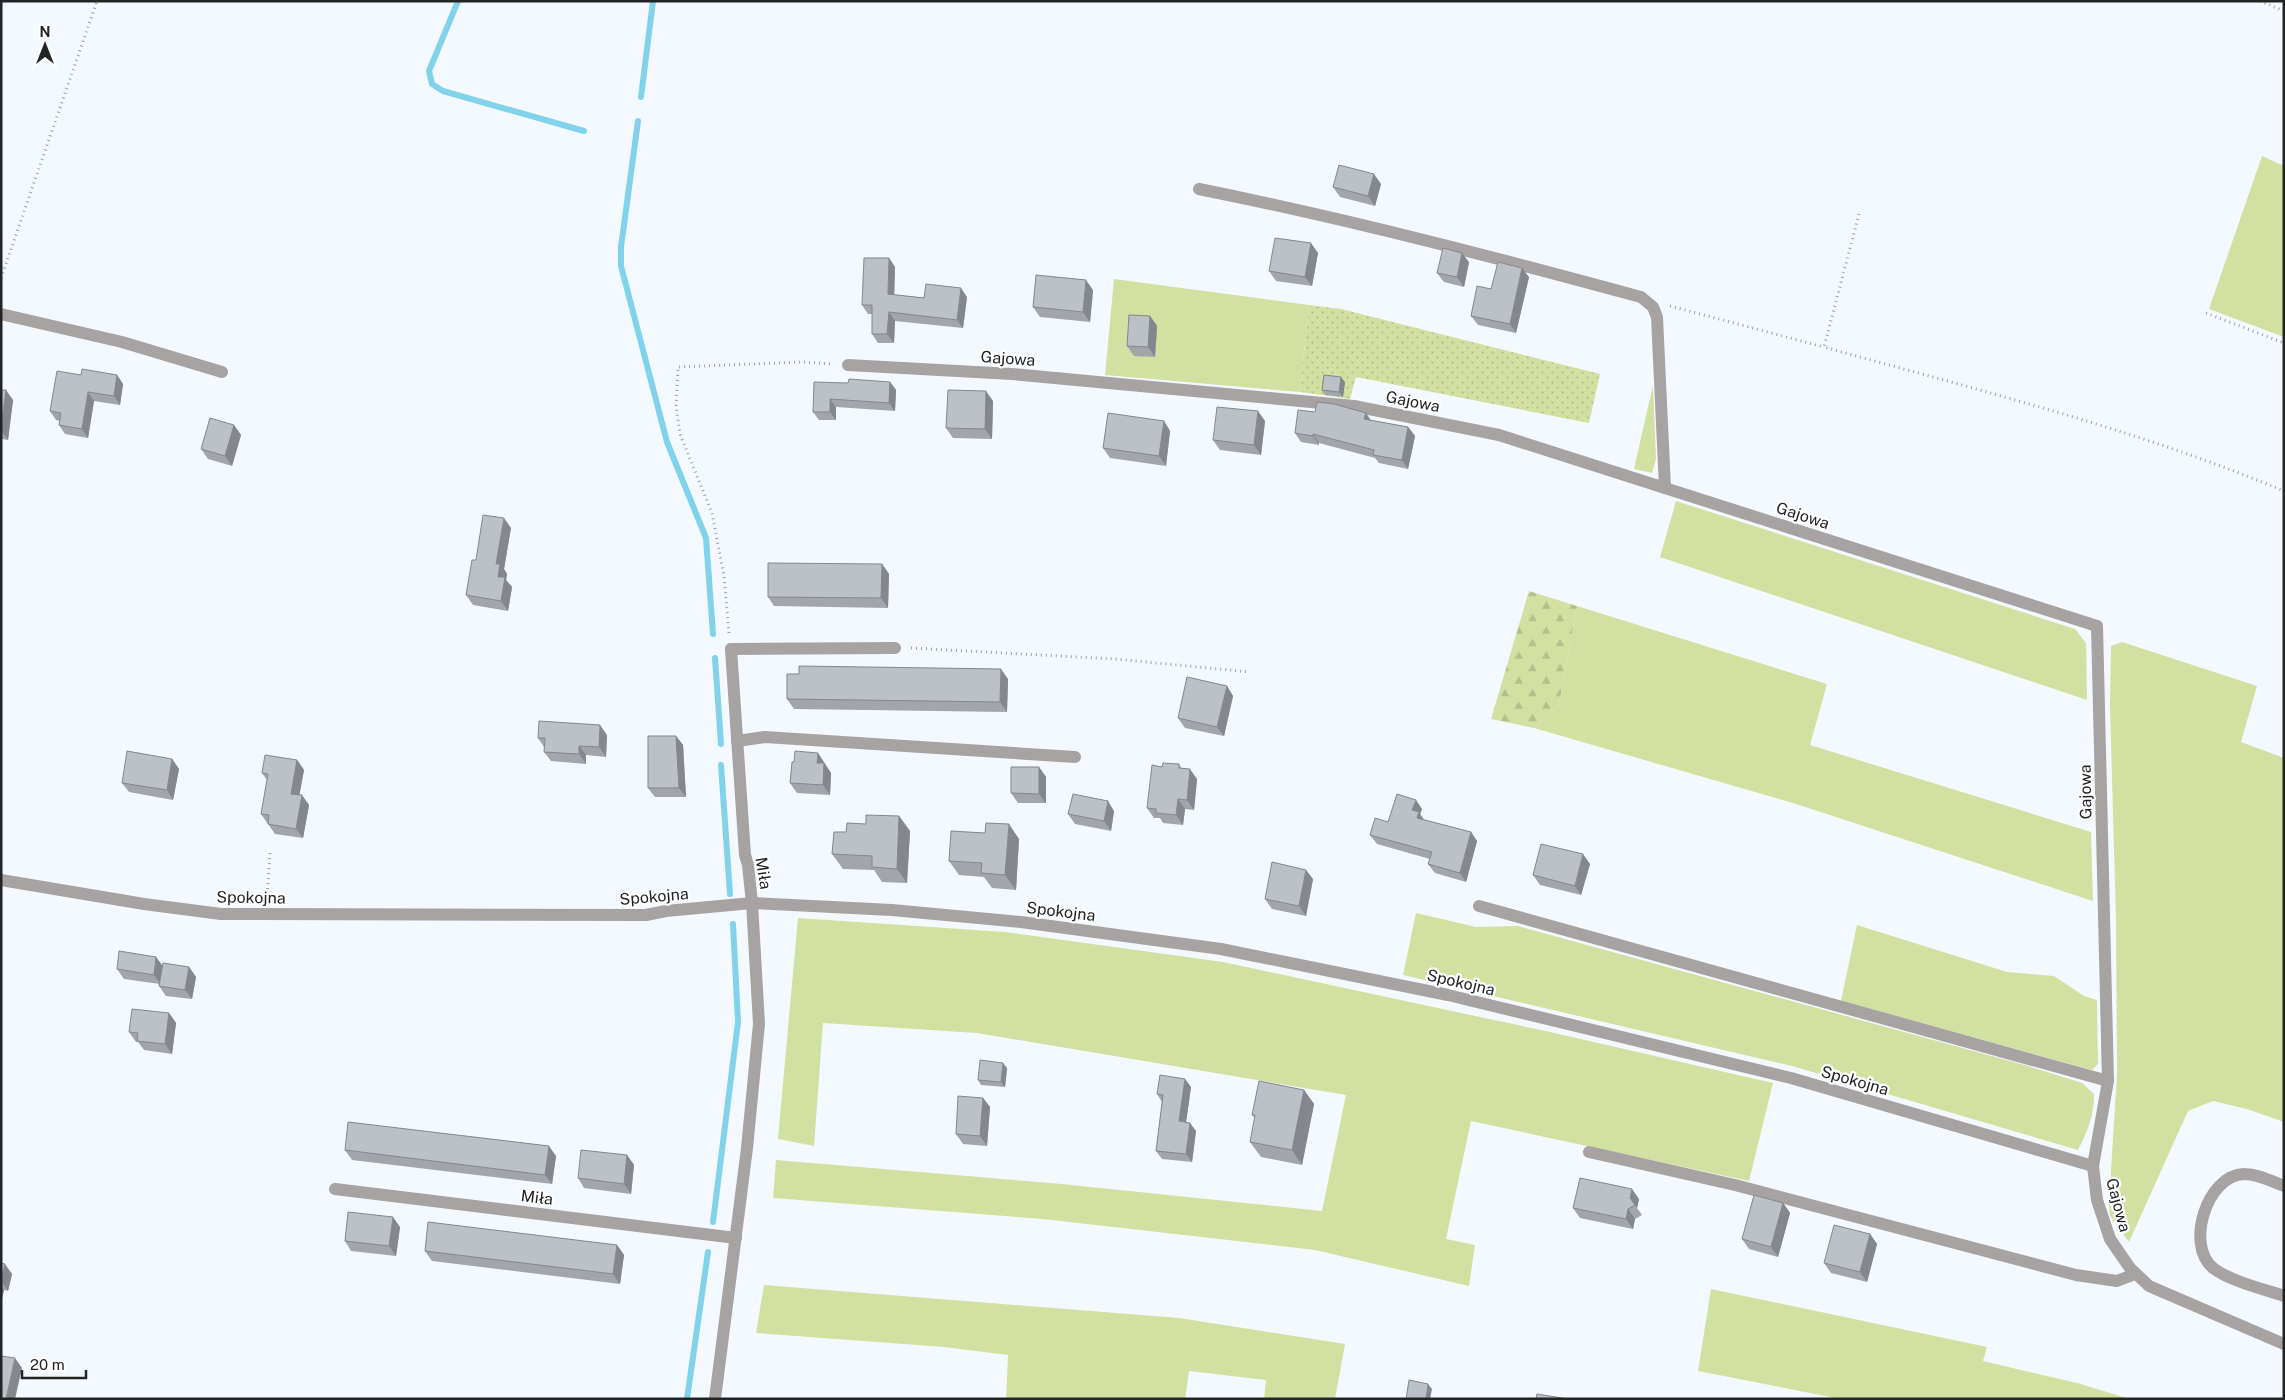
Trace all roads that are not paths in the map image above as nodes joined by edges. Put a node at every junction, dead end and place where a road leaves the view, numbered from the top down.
1 (1199, 189) dead end
2 (1, 314) edge
3 (848, 365) road end
4 (222, 372) dead end
5 (1665, 488) junction
6 (896, 648) road end
7 (736, 741) junction
8 (1075, 757) dead end
9 (1, 880) edge
10 (752, 903) junction
11 (1479, 906) dead end
12 (2108, 1081) junction
13 (1589, 1152) dead end
14 (2093, 1166) junction
15 (2284, 1186) edge
16 (335, 1189) dead end
17 (736, 1238) junction
18 (2135, 1274) junction
19 (2284, 1296) edge
20 (2284, 1344) edge
21 (715, 1399) edge

1 - 5 street
2 - 4 street
3 - 5 street, Gajowa
5 - 12 street, Gajowa
6 - 7 street, Miła
7 - 8 street
7 - 10 street, Miła
9 - 10 street, Spokojna
10 - 14 street, Spokojna
10 - 17 street, Miła
11 - 12 street
12 - 14 street, Gajowa
13 - 18 street
14 - 18 street, Gajowa
15 - 19 street
16 - 17 street, Miła
17 - 21 street, Miła
18 - 20 street, Gajowa

